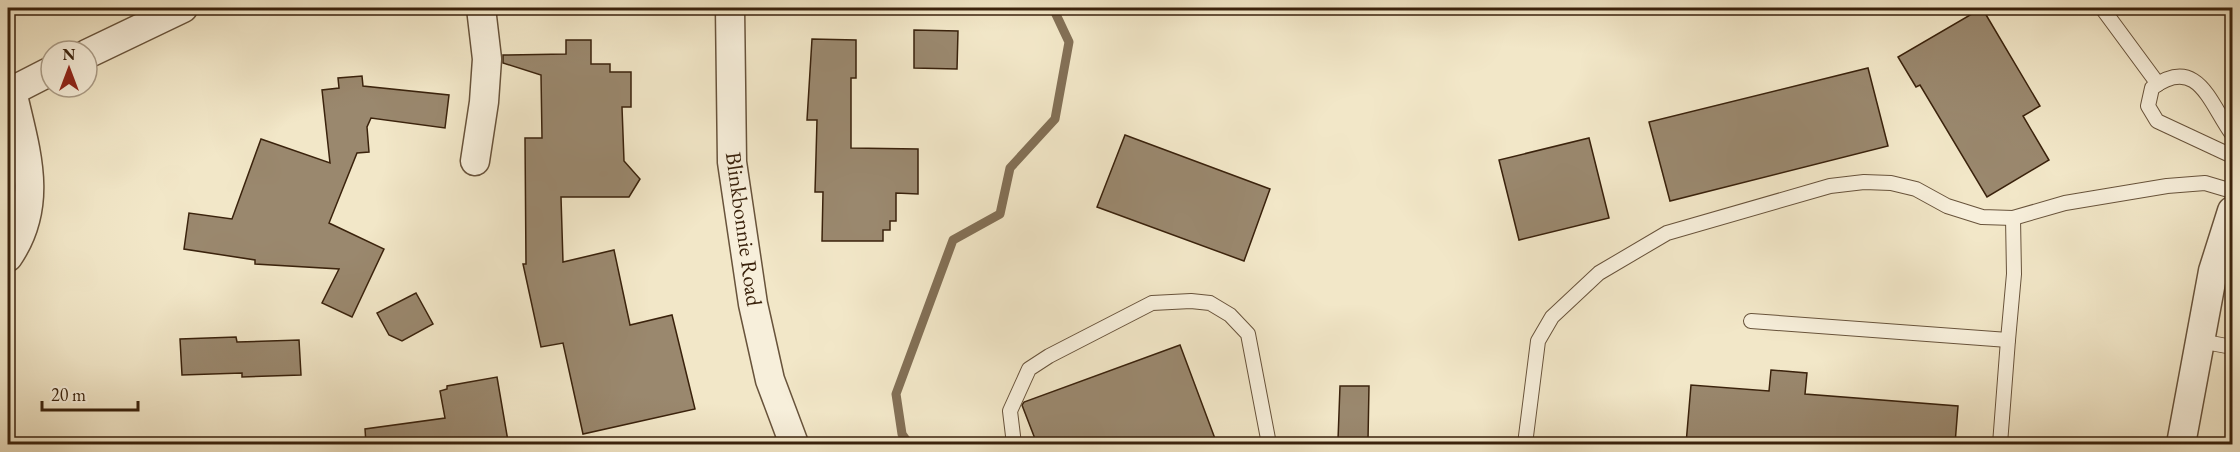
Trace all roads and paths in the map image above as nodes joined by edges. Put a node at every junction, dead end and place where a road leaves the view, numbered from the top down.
1 (183, 8) edge
2 (481, 8) edge
3 (730, 8) edge
4 (2102, 8) edge
5 (99, 48) edge
6 (39, 77) edge
7 (2158, 84) junction
8 (10, 92) edge
9 (2232, 134) edge
10 (2232, 156) edge
11 (475, 161) dead end
12 (2232, 190) edge
13 (2013, 218) junction
14 (2231, 219) edge
15 (8, 257) edge
16 (1751, 321) dead end
17 (2007, 340) junction
18 (2200, 341) junction
19 (2232, 347) edge
20 (794, 444) edge
21 (1014, 444) edge
22 (1269, 444) edge
23 (1525, 444) edge
24 (2000, 444) edge
25 (2181, 444) edge

1 - 5 street
2 - 11 street
3 - 20 street, Blinkbonnie Road
4 - 7 lane
6 - 8 street
7 - 9 lane
7 - 10 lane
8 - 15 street
12 - 13 lane
13 - 17 lane
13 - 23 lane
14 - 18 street
16 - 17 lane
17 - 24 lane
18 - 19 lane
18 - 25 street
21 - 22 lane

